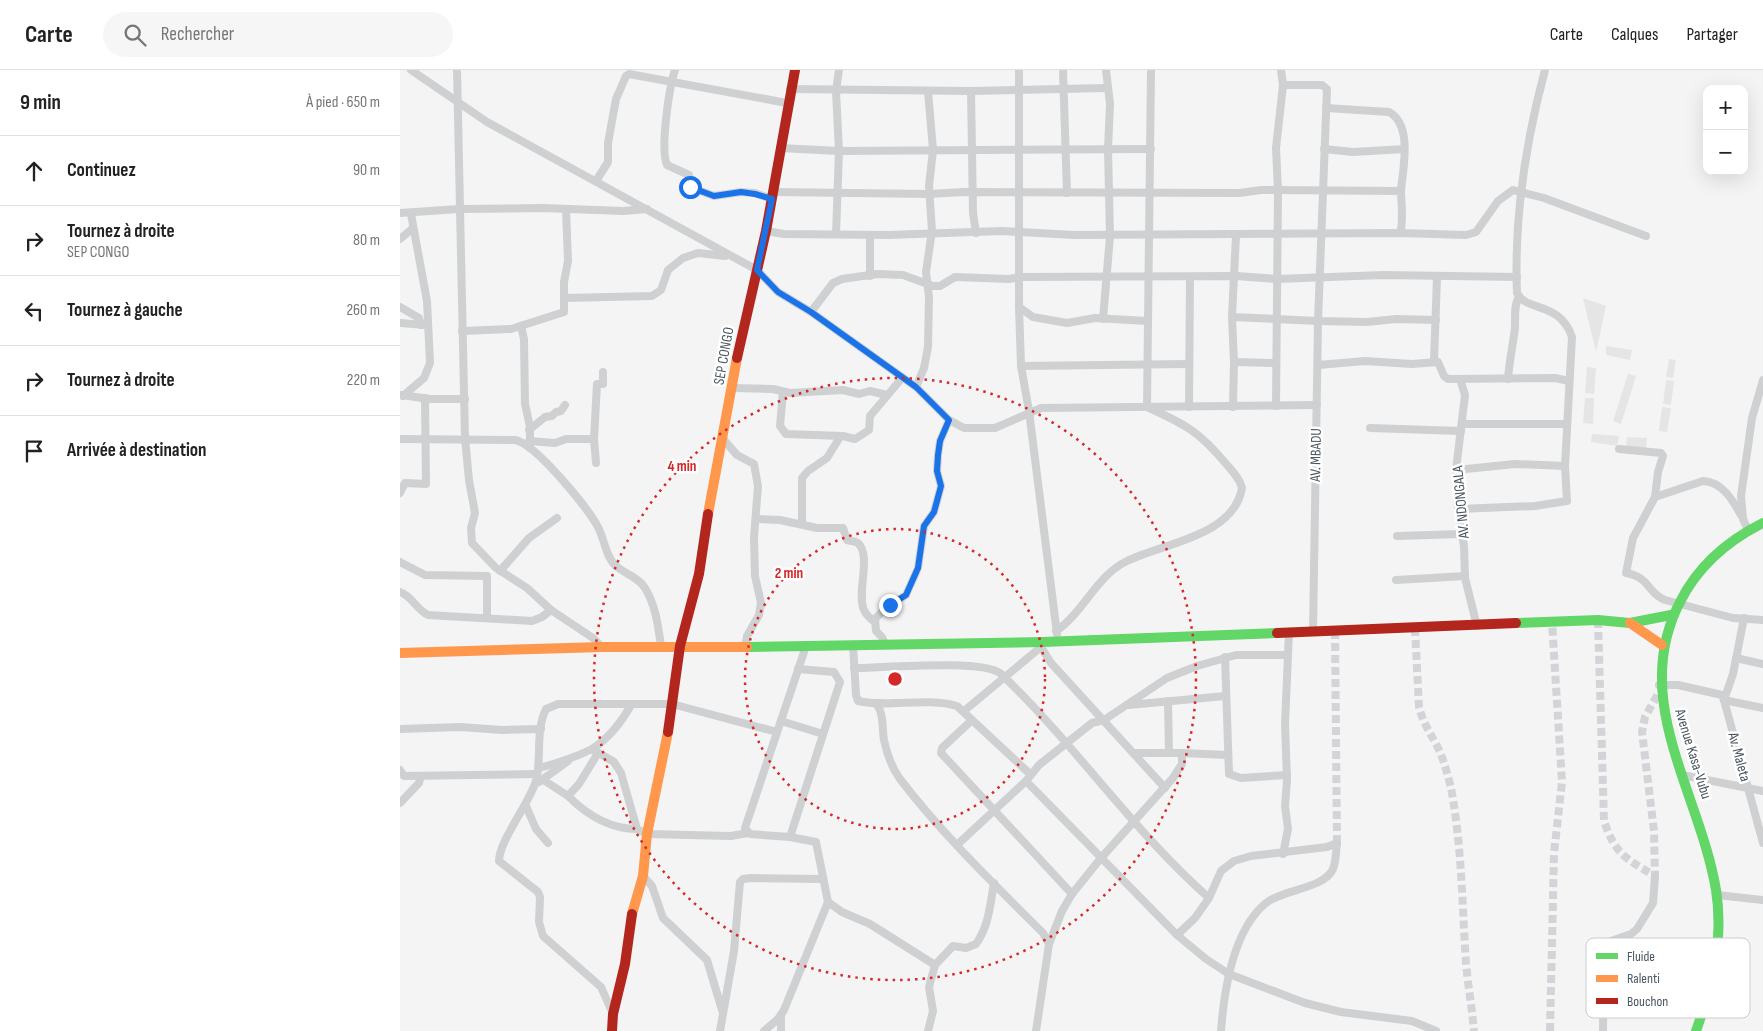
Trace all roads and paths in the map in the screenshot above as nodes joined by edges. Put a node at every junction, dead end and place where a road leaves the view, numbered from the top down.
1 (411, 70) edge
2 (457, 70) edge
3 (675, 70) edge
4 (795, 70) edge
5 (839, 70) edge
6 (1019, 70) edge
7 (1063, 70) edge
8 (1106, 70) edge
9 (1151, 70) edge
10 (1281, 70) edge
11 (1545, 70) edge
12 (671, 82) junction
13 (1283, 85) junction
14 (1108, 88) junction
15 (790, 89) junction
16 (1065, 89) junction
17 (1019, 90) junction
18 (836, 91) junction
19 (928, 91) junction
20 (971, 91) junction
21 (458, 102) junction
22 (787, 103) junction
23 (1326, 108) junction
24 (780, 148) junction
25 (1067, 149) junction
26 (1108, 149) junction
27 (1151, 149) junction
28 (1324, 149) junction
29 (1404, 149) junction
30 (933, 150) junction
31 (973, 150) junction
32 (1019, 150) junction
33 (840, 151) junction
34 (596, 181) junction
35 (1278, 190) junction
36 (1323, 191) junction
37 (1401, 191) junction
38 (839, 192) junction
39 (1523, 192) junction
40 (973, 193) junction
41 (1020, 193) junction
42 (1067, 193) junction
43 (1151, 193) junction
44 (929, 194) junction
45 (1108, 194) junction
46 (772, 196) junction
47 (566, 208) junction
48 (459, 209) junction
49 (647, 209) junction
50 (400, 214) edge
51 (411, 214) junction
52 (412, 229) junction
53 (766, 231) junction
54 (976, 233) junction
55 (1400, 233) junction
56 (836, 234) junction
57 (1020, 234) junction
58 (1278, 234) junction
59 (1322, 234) junction
60 (870, 235) junction
61 (931, 235) junction
62 (1150, 235) junction
63 (1236, 235) junction
64 (1110, 236) junction
65 (1646, 236) dead end
66 (400, 239) edge
67 (727, 256) junction
68 (757, 270) junction
69 (870, 276) junction
70 (1236, 276) junction
71 (1020, 277) junction
72 (1190, 277) junction
73 (1321, 277) junction
74 (1437, 277) junction
75 (1516, 277) junction
76 (1106, 278) junction
77 (1148, 278) junction
78 (1277, 279) junction
79 (928, 286) junction
80 (1519, 296) junction
81 (565, 298) junction
82 (400, 307) edge
83 (1019, 307) junction
84 (811, 312) junction
85 (1232, 317) junction
86 (1103, 319) junction
87 (1277, 320) junction
88 (1436, 320) junction
89 (1147, 321) junction
90 (1318, 321) junction
91 (400, 323) edge
92 (425, 325) junction
93 (521, 326) junction
94 (462, 331) junction
95 (1434, 361) junction
96 (1234, 362) junction
97 (1275, 363) junction
98 (1146, 364) junction
99 (1189, 364) junction
100 (1318, 365) junction
101 (1022, 366) junction
102 (603, 372) dead end
103 (902, 378) junction
104 (1460, 379) junction
105 (1508, 379) junction
106 (1763, 380) edge
107 (1569, 381) junction
108 (916, 387) junction
109 (733, 388) junction
110 (783, 392) junction
111 (401, 395) edge
112 (887, 395) junction
113 (425, 398) junction
114 (464, 399) junction
115 (565, 405) dead end
116 (1276, 406) junction
117 (1317, 406) junction
118 (1147, 407) junction
119 (1189, 407) junction
120 (1233, 407) junction
121 (1029, 412) junction
122 (949, 420) junction
123 (1567, 424) junction
124 (1461, 427) junction
125 (1370, 428) dead end
126 (530, 430) junction
127 (840, 437) junction
128 (425, 438) junction
129 (465, 438) junction
130 (400, 439) edge
131 (594, 439) junction
132 (723, 439) junction
133 (530, 444) junction
134 (1618, 449) dead end
135 (596, 463) dead end
136 (1565, 466) junction
137 (1456, 470) junction
138 (400, 494) edge
139 (1655, 497) junction
140 (1458, 509) junction
141 (557, 518) dead end
142 (1743, 518) junction
143 (756, 519) junction
144 (1763, 523) edge
145 (802, 524) junction
146 (1748, 530) junction
147 (1462, 534) junction
148 (1397, 536) dead end
149 (400, 562) edge
150 (500, 571) junction
151 (1465, 576) junction
152 (1396, 580) dead end
153 (400, 592) edge
154 (1677, 602) junction
155 (551, 610) junction
156 (1671, 615) junction
157 (487, 618) junction
158 (1744, 618) junction
159 (1763, 620) edge
160 (875, 622) junction
161 (1630, 622) junction
162 (1477, 626) junction
163 (1289, 632) junction
164 (1313, 632) junction
165 (1057, 636) junction
166 (884, 644) junction
167 (853, 645) junction
168 (1042, 645) junction
169 (1662, 645) junction
170 (661, 646) junction
171 (680, 646) junction
172 (806, 646) junction
173 (602, 647) junction
174 (745, 647) junction
175 (400, 653) edge
176 (1288, 655) junction
177 (1225, 657) junction
178 (1736, 658) junction
179 (1763, 664) edge
180 (854, 668) junction
181 (798, 670) junction
182 (1004, 677) junction
183 (1659, 685) junction
184 (1225, 696) junction
185 (1168, 700) junction
186 (1724, 700) junction
187 (672, 704) junction
188 (876, 704) junction
189 (631, 705) junction
190 (1125, 706) junction
191 (1763, 708) edge
192 (964, 711) junction
193 (972, 720) junction
194 (1104, 720) junction
195 (780, 721) junction
196 (400, 729) edge
197 (541, 729) junction
198 (776, 732) junction
199 (823, 734) junction
200 (1065, 743) junction
201 (595, 751) junction
202 (1170, 752) junction
203 (1134, 753) junction
204 (1182, 753) junction
205 (1227, 755) junction
206 (569, 760) junction
207 (400, 770) edge
208 (539, 773) junction
209 (1287, 775) junction
210 (1682, 775) junction
211 (420, 776) junction
212 (1028, 778) junction
213 (1165, 788) junction
214 (1748, 788) junction
215 (1763, 791) edge
216 (568, 796) junction
217 (400, 803) edge
218 (526, 806) junction
219 (994, 809) junction
220 (1134, 823) junction
221 (637, 829) junction
222 (748, 833) junction
223 (648, 834) junction
224 (790, 837) junction
225 (548, 843) dead end
226 (1763, 843) edge
227 (958, 844) junction
228 (1283, 854) junction
229 (1101, 858) junction
230 (643, 876) junction
231 (1655, 876) dead end
232 (822, 880) junction
233 (994, 883) junction
234 (1072, 894) junction
235 (1717, 895) junction
236 (1209, 898) junction
237 (1763, 900) edge
238 (828, 902) junction
239 (1177, 935) junction
240 (1620, 938) edge
241 (1718, 938) edge
242 (1049, 944) junction
243 (935, 965) junction
244 (1229, 974) junction
245 (723, 1012) junction
246 (613, 1014) junction
247 (781, 1015) junction
248 (1603, 1018) edge
249 (1700, 1018) edge
250 (612, 1031) edge
251 (720, 1031) edge
252 (764, 1031) edge
253 (781, 1031) edge
254 (928, 1031) edge
255 (1036, 1031) edge
256 (1221, 1031) edge
257 (1436, 1031) edge
258 (1603, 1031) edge
259 (1696, 1031) edge

1 - 21 street
2 - 21 street
3 - 12 street
4 - 15 main road, SEP CONGO
5 - 18 street
6 - 17 street
7 - 16 street
8 - 14 street
9 - 27 street
10 - 13 street
11 - 39 street
12 - 22 street
12 - 34 street
12 - 46 street
13 - 23 street, AV. MBADU
13 - 35 street
14 - 16 street
14 - 26 street
15 - 18 street
15 - 22 main road, SEP CONGO
16 - 17 street
16 - 25 street
17 - 20 street
17 - 32 street
18 - 19 street
18 - 33 street
19 - 20 street
19 - 30 street
20 - 31 street
21 - 34 street
21 - 48 street
22 - 24 main road, SEP CONGO
23 - 28 street, AV. MBADU
23 - 29 street
24 - 33 street
24 - 46 main road, SEP CONGO
25 - 26 street
25 - 32 street
25 - 42 street
26 - 27 street
26 - 45 street
27 - 43 street
28 - 29 street
28 - 36 street, AV. MBADU
29 - 37 street
30 - 31 street
30 - 33 street
30 - 44 street
31 - 32 street
31 - 40 street
32 - 41 street
33 - 38 street
34 - 49 street
35 - 36 street
35 - 43 street
35 - 58 street
36 - 37 street
36 - 59 street, AV. MBADU
37 - 55 street
38 - 44 street
38 - 46 street
38 - 56 street
39 - 55 street
39 - 65 street
39 - 75 street
40 - 41 street
40 - 44 street
40 - 54 street
41 - 42 street
41 - 57 street
42 - 45 street
43 - 45 street
43 - 62 street
44 - 61 street
45 - 64 street
46 - 53 main road, SEP CONGO
47 - 48 street
47 - 49 street
47 - 81 street
48 - 51 street
48 - 94 street
49 - 67 street
50 - 51 street
51 - 52 street
52 - 66 street
52 - 92 street
53 - 56 street
53 - 68 main road, SEP CONGO
54 - 57 street
54 - 61 street
55 - 59 street
56 - 60 street
57 - 64 street
57 - 71 street
58 - 59 street
58 - 63 street
58 - 78 street
59 - 73 street, AV. MBADU
60 - 61 street
60 - 69 street
61 - 79 street
62 - 63 street
62 - 64 street
62 - 77 street
63 - 70 street
64 - 76 street
67 - 68 street
67 - 81 street
68 - 84 street
68 - 109 main road, SEP CONGO
69 - 79 street
69 - 84 street
70 - 72 street
70 - 78 street
70 - 85 street
71 - 76 street
71 - 79 street
71 - 83 street
72 - 77 street
72 - 99 street
73 - 74 street
73 - 78 street
73 - 90 street, AV. MBADU
74 - 75 street
74 - 88 street
75 - 80 street
76 - 77 street
76 - 86 street
77 - 89 street
78 - 87 street
79 - 108 street
80 - 105 street
80 - 107 street
81 - 93 street
82 - 92 street
83 - 86 street
83 - 101 street
84 - 103 street
85 - 87 street
85 - 96 street
86 - 89 street
87 - 90 street
87 - 97 street
88 - 90 street
88 - 95 street
89 - 98 street
90 - 100 street, AV. MBADU
91 - 92 street
92 - 111 street
93 - 94 street
93 - 126 street
94 - 114 street
95 - 100 street
95 - 104 street
96 - 97 street
96 - 120 street
97 - 116 street
98 - 99 street
98 - 101 street
98 - 118 street
99 - 119 street
100 - 117 street, AV. MBADU
101 - 121 street
102 - 131 street
103 - 108 street
103 - 112 street
104 - 105 street
104 - 124 street, AV. NDONGALA
105 - 107 street
106 - 142 street
107 - 123 street
108 - 122 street
109 - 110 street
109 - 132 main road, SEP CONGO
110 - 112 street
110 - 127 street
111 - 113 street
112 - 127 street
113 - 114 street
113 - 128 street
114 - 129 street
115 - 126 street
116 - 117 street
116 - 120 street
117 - 164 street, AV. MBADU
118 - 119 street
118 - 121 street
118 - 165 street
119 - 120 street
121 - 122 street
121 - 165 street
122 - 160 street
123 - 124 street
123 - 136 street
124 - 125 street
124 - 137 street, AV. NDONGALA
126 - 133 street
127 - 145 street
128 - 129 street
128 - 130 street
128 - 138 street
129 - 133 street
129 - 150 street
131 - 133 street
131 - 135 street
132 - 143 street
132 - 171 main road, SEP CONGO
133 - 170 street
134 - 139 street
136 - 137 street
136 - 140 street
137 - 140 street, AV. NDONGALA
139 - 142 street
139 - 154 street
140 - 147 street, AV. NDONGALA
141 - 150 street
142 - 146 street
143 - 145 street
143 - 174 street
144 - 146 main road, Avenue Kasa-Vubu
145 - 160 street
146 - 154 main road, Avenue Kasa-Vubu
147 - 148 street
147 - 151 street, AV. NDONGALA
149 - 157 street
150 - 155 street
151 - 152 street
151 - 162 street, AV. NDONGALA
153 - 157 street
154 - 156 main road, Avenue Kasa-Vubu
154 - 158 street
155 - 157 street
155 - 173 street
156 - 161 main road
156 - 169 main road, Avenue Kasa-Vubu
158 - 159 street
158 - 178 street
160 - 166 street
161 - 162 main road
161 - 169 main road
162 - 164 main road
163 - 164 main road
163 - 165 main road
163 - 176 street
165 - 168 main road
166 - 167 main road
166 - 168 main road
167 - 172 main road
167 - 180 street
168 - 182 street
168 - 194 street
169 - 183 main road, Avenue Kasa-Vubu
170 - 171 main road
170 - 173 main road
171 - 174 main road
171 - 187 main road, SEP CONGO
172 - 174 main road
172 - 181 street
173 - 175 main road
176 - 177 street
176 - 209 street
177 - 184 street
177 - 190 street
178 - 179 street
178 - 186 street
180 - 182 street
180 - 188 street
181 - 195 street
181 - 199 street
182 - 192 street
182 - 200 street
183 - 186 street
183 - 210 main road, Avenue Kasa-Vubu
184 - 185 street
184 - 205 street
185 - 190 street
185 - 202 street
186 - 191 street
186 - 214 street, Av. Maleta
187 - 189 street
187 - 198 street
187 - 223 main road, SEP CONGO
188 - 192 street
188 - 227 street
189 - 197 street
189 - 201 street
190 - 194 street
192 - 193 street
193 - 212 street
193 - 219 street
194 - 200 street
194 - 203 street
195 - 198 street
195 - 199 street
196 - 197 street
197 - 208 street
198 - 222 street
199 - 224 street
200 - 212 street
200 - 220 street
201 - 206 street
201 - 216 street
201 - 221 street
202 - 203 street
202 - 204 street
203 - 213 street
204 - 205 street
204 - 213 street
205 - 209 street
206 - 208 street
206 - 208 street
207 - 211 street
208 - 211 street
208 - 216 street
208 - 218 street
209 - 228 street
210 - 214 street
210 - 235 main road, Avenue Kasa-Vubu
211 - 217 street
212 - 219 street
212 - 229 street
213 - 220 street
214 - 215 street
214 - 226 street, Av. Maleta
216 - 221 street
218 - 225 street
218 - 246 street
219 - 227 street
219 - 234 street
220 - 229 street
220 - 236 street
221 - 223 street
222 - 223 street
222 - 224 street
223 - 230 main road, SEP CONGO
224 - 232 street
227 - 233 street
228 - 236 street
228 - 244 street
229 - 234 street
229 - 239 street
230 - 245 street
230 - 246 main road, SEP CONGO
231 - 240 street
232 - 238 street
232 - 245 street
233 - 242 street
233 - 243 street
234 - 242 street
235 - 237 street
235 - 241 main road, Avenue Kasa-Vubu
236 - 239 street
238 - 243 street
238 - 247 street
239 - 244 street
242 - 255 street
243 - 254 street
244 - 256 street
244 - 257 street
245 - 251 street
246 - 250 main road, SEP CONGO
247 - 252 street
247 - 253 street
248 - 258 street
249 - 259 main road, Avenue Kasa-Vubu

